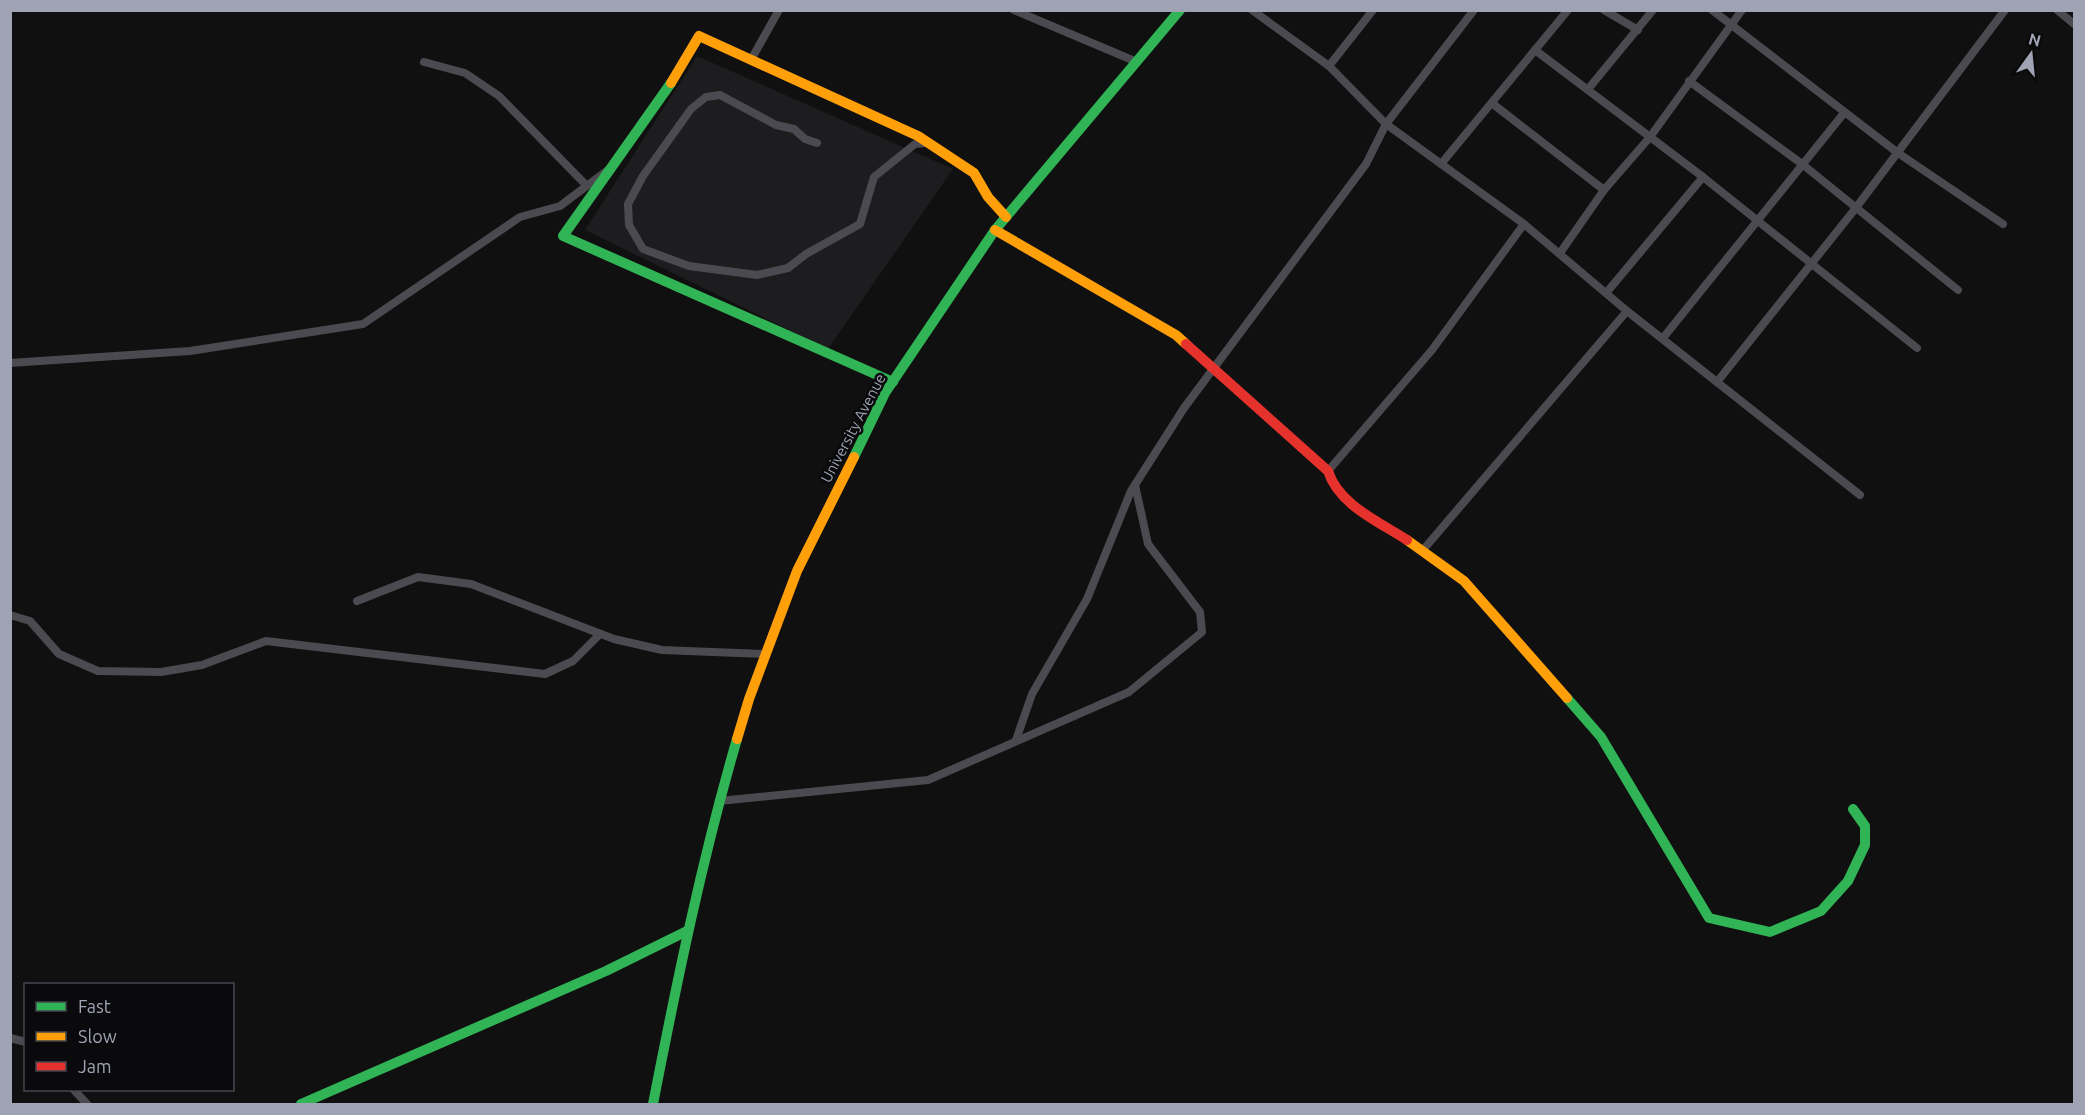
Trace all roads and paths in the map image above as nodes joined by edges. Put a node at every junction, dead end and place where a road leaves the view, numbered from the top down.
1 (779, 10) edge
2 (1014, 10) edge
3 (1180, 10) edge
4 (1252, 10) edge
5 (1373, 10) edge
6 (1474, 10) edge
7 (1568, 10) edge
8 (1604, 10) edge
9 (1653, 10) edge
10 (1712, 10) edge
11 (1742, 10) edge
12 (2005, 10) edge
13 (2057, 10) edge
14 (2074, 24) edge
15 (1730, 26) junction
16 (1638, 30) junction
17 (1535, 50) junction
18 (752, 58) junction
19 (424, 62) dead end
20 (1137, 62) junction
21 (1329, 66) junction
22 (1689, 81) junction
23 (1589, 88) junction
24 (1493, 104) junction
25 (1844, 113) junction
26 (1386, 124) junction
27 (1650, 137) junction
28 (817, 143) dead end
29 (926, 143) junction
30 (1898, 153) junction
31 (1441, 164) junction
32 (1802, 164) junction
33 (614, 166) junction
34 (1703, 177) junction
35 (586, 185) junction
36 (1604, 190) junction
37 (1855, 209) junction
38 (1006, 217) junction
39 (1757, 222) junction
40 (1524, 224) junction
41 (2003, 224) dead end
42 (995, 230) junction
43 (1560, 253) junction
44 (1810, 264) junction
45 (1958, 290) dead end
46 (1607, 292) junction
47 (1627, 311) junction
48 (1663, 338) junction
49 (1917, 348) dead end
50 (10, 363) edge
51 (1213, 369) junction
52 (893, 382) junction
53 (1717, 382) junction
54 (1328, 471) junction
55 (1135, 484) junction
56 (1860, 495) dead end
57 (1423, 550) junction
58 (357, 601) dead end
59 (10, 615) edge
60 (600, 634) junction
61 (766, 654) junction
62 (1016, 740) junction
63 (719, 801) junction
64 (1853, 808) dead end
65 (687, 932) junction
66 (76, 1091) edge
67 (87, 1104) edge
68 (301, 1104) edge
69 (653, 1104) edge

1 - 18 street
2 - 20 street
3 - 20 main road, University Avenue
4 - 21 street
5 - 21 street
6 - 26 street
7 - 17 street
8 - 16 street
9 - 16 street
10 - 15 street
11 - 15 street
12 - 30 street
13 - 14 street
15 - 22 street
15 - 25 street
16 - 23 street
17 - 23 street
17 - 24 street
18 - 29 main road
18 - 33 main road
19 - 35 street
20 - 38 main road, University Avenue
21 - 26 street
22 - 27 street
22 - 32 street
23 - 27 street
24 - 31 street
24 - 36 street
25 - 30 street
25 - 32 street
26 - 31 street
26 - 51 street
27 - 34 street
27 - 36 street
28 - 29 street
29 - 38 main road
30 - 37 street
30 - 41 street
31 - 40 street
32 - 37 street
32 - 39 street
33 - 35 street
33 - 52 main road
34 - 39 street
34 - 46 street
35 - 50 street
36 - 43 street
37 - 44 street
37 - 45 street
38 - 42 main road, University Avenue
39 - 44 street
39 - 48 street
40 - 43 street
40 - 54 street
42 - 51 main road
42 - 52 main road, University Avenue
43 - 46 street
44 - 49 street
44 - 53 street
46 - 47 street
47 - 48 street
47 - 57 street
48 - 53 street
51 - 54 main road
51 - 55 street
52 - 61 main road, University Avenue
53 - 56 street
54 - 57 main road
55 - 62 street
55 - 62 street
57 - 64 main road
58 - 60 street
59 - 60 street
60 - 61 street
61 - 63 main road, University Avenue
62 - 63 street
63 - 65 main road, University Avenue
65 - 68 main road
65 - 69 main road, University Avenue
66 - 67 street

